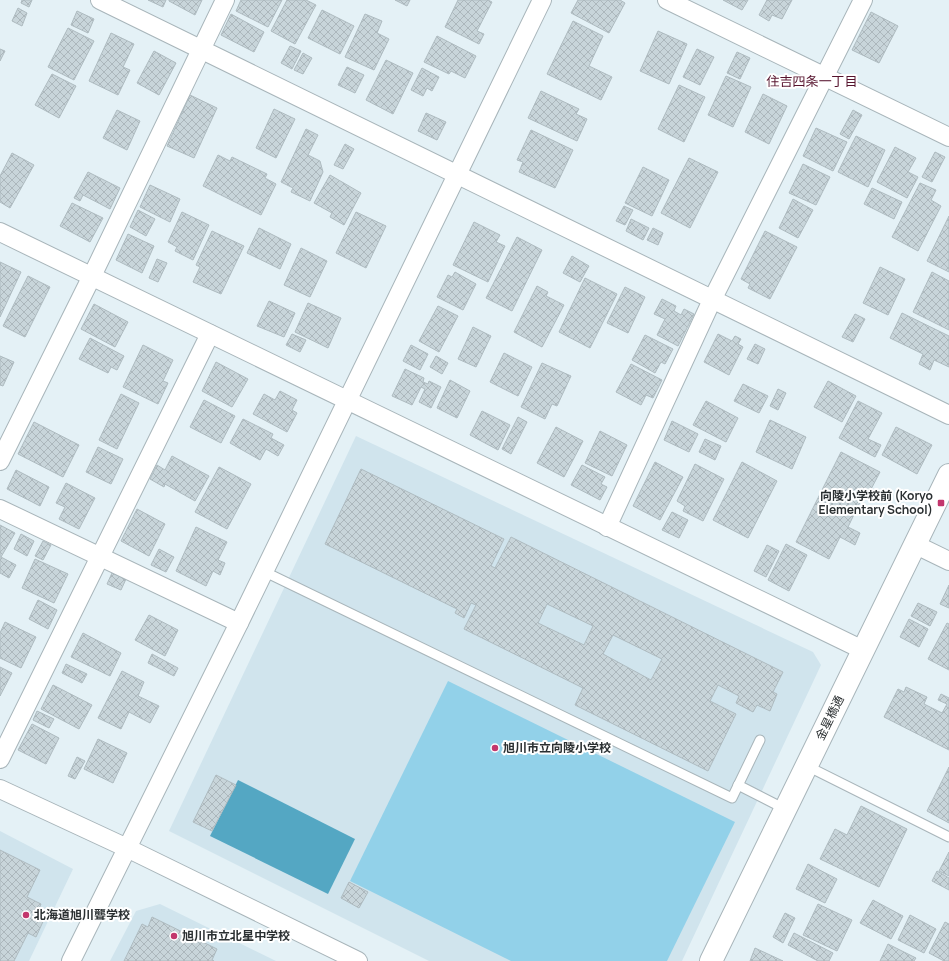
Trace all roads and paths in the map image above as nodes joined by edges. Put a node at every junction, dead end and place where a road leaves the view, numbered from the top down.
1 (100, 0) edge
2 (225, 0) edge
3 (542, 0) edge
4 (667, 0) edge
5 (863, 0) edge
6 (200, 50) junction
7 (826, 76) junction
8 (949, 137) edge
9 (456, 175) junction
10 (0, 232) edge
11 (92, 276) junction
12 (712, 300) junction
13 (210, 334) junction
14 (345, 401) junction
15 (949, 415) edge
16 (0, 461) edge
17 (949, 475) edge
18 (0, 509) edge
19 (607, 527) junction
20 (914, 544) junction
21 (100, 555) junction
22 (949, 561) edge
23 (263, 571) junction
24 (239, 623) junction
25 (863, 650) junction
26 (760, 740) dead end
27 (0, 759) edge
28 (807, 766) junction
29 (738, 785) junction
30 (0, 789) edge
31 (786, 809) junction
32 (949, 837) edge
33 (128, 848) junction
34 (72, 961) edge
35 (358, 961) edge
36 (711, 961) edge

1 - 6 street
2 - 6 street
3 - 9 street
4 - 7 street
5 - 7 street
6 - 9 street
6 - 11 street
7 - 8 street
7 - 12 street
9 - 12 street
9 - 14 street
10 - 11 street
11 - 13 street
11 - 16 street
12 - 15 street
12 - 19 street
13 - 14 street
13 - 21 street
14 - 19 street
14 - 23 street
17 - 20 street, 金星橋通
18 - 21 street
19 - 25 street
20 - 22 street
20 - 25 street, 金星橋通
21 - 24 street
21 - 27 street
23 - 24 street
23 - 29 lane
24 - 33 street
25 - 28 street, 金星橋通
26 - 29 lane
28 - 31 street, 金星橋通
28 - 32 lane
29 - 31 lane
30 - 33 street
31 - 36 street, 金星橋通
33 - 34 street
33 - 35 street

